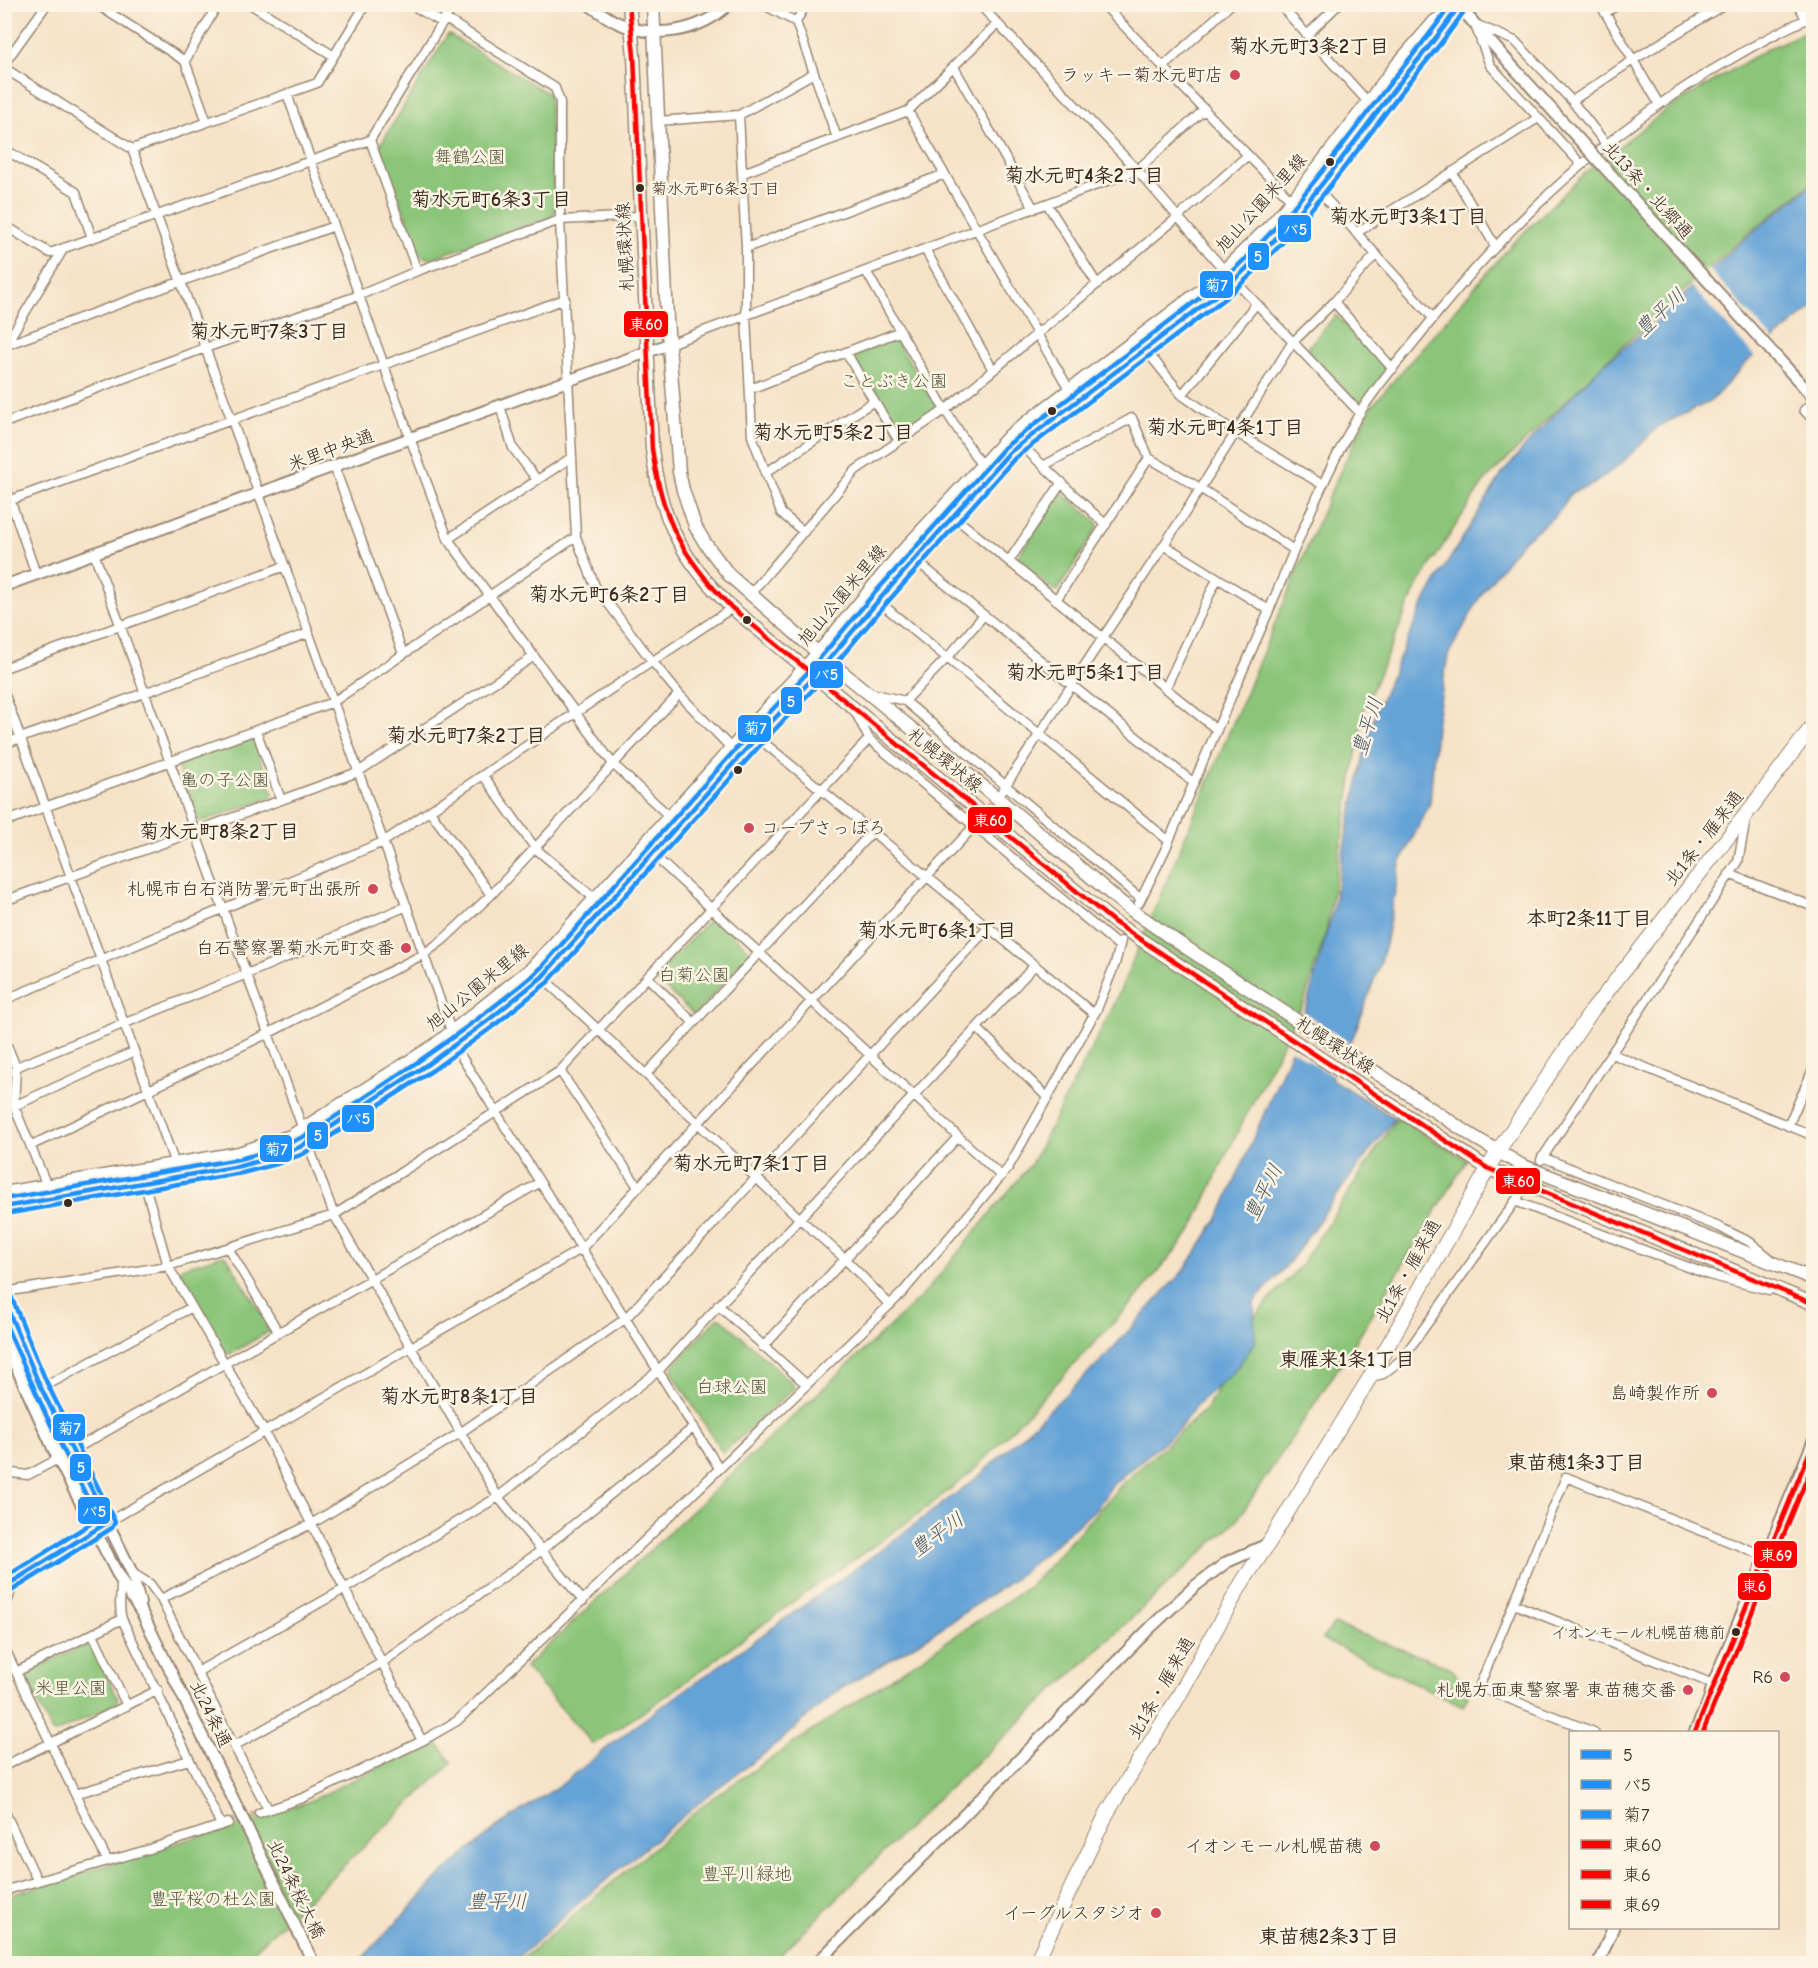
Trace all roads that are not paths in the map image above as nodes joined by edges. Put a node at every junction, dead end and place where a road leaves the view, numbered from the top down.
1 (47, 4) edge
2 (96, 4) edge
3 (218, 4) edge
4 (250, 4) edge
5 (366, 4) edge
6 (410, 4) edge
7 (454, 4) edge
8 (588, 4) edge
9 (629, 4) edge
10 (652, 4) edge
11 (729, 4) edge
12 (762, 4) edge
13 (806, 4) edge
14 (979, 4) edge
15 (1103, 4) edge
16 (1279, 4) edge
17 (1339, 4) edge
18 (1600, 4) edge
19 (1618, 4) edge
20 (1725, 4) edge
21 (1798, 4) edge
22 (1458, 5) edge
23 (1225, 6) edge
24 (1605, 13) junction
25 (1810, 18) edge
26 (444, 21) junction
27 (796, 22) junction
28 (997, 24) junction
29 (1475, 24) junction
30 (631, 28) junction
31 (654, 32) junction
32 (1307, 35) junction
33 (334, 56) junction
34 (1633, 60) junction
35 (185, 61) junction
36 (4, 66) edge
37 (954, 67) junction
38 (1163, 67) junction
39 (814, 73) junction
40 (287, 94) junction
41 (1572, 101) junction
42 (1368, 102) junction
43 (1659, 104) junction
44 (1205, 109) junction
45 (908, 111) junction
46 (739, 115) junction
47 (1539, 118) junction
48 (658, 121) junction
49 (207, 122) junction
50 (837, 138) junction
51 (370, 140) junction
52 (1606, 144) junction
53 (4, 149) edge
54 (132, 149) junction
55 (1248, 155) junction
56 (312, 161) junction
57 (1581, 164) junction
58 (1137, 170) junction
59 (1452, 172) junction
60 (743, 173) junction
61 (945, 174) junction
62 (1318, 190) junction
63 (1292, 201) junction
64 (1047, 204) junction
65 (1034, 209) junction
66 (158, 216) junction
67 (641, 216) junction
68 (1177, 218) junction
69 (560, 220) junction
70 (4, 225) edge
71 (334, 226) junction
72 (977, 230) junction
73 (1356, 233) junction
74 (92, 238) junction
75 (1495, 246) junction
76 (64, 248) junction
77 (747, 248) junction
78 (925, 249) junction
79 (1376, 254) junction
80 (417, 271) junction
81 (866, 271) junction
82 (1229, 275) junction
83 (181, 281) junction
84 (1097, 284) junction
85 (360, 295) junction
86 (565, 299) junction
87 (1334, 302) junction
88 (1256, 304) junction
89 (746, 316) junction
90 (1433, 318) junction
91 (901, 332) junction
92 (1036, 334) junction
93 (1292, 343) junction
94 (669, 344) junction
95 (5, 346) edge
96 (205, 348) junction
97 (1145, 349) junction
98 (846, 352) junction
99 (648, 353) junction
100 (385, 363) junction
101 (1393, 369) junction
102 (993, 370) junction
103 (568, 381) junction
104 (750, 389) junction
105 (1069, 389) junction
106 (1182, 395) junction
107 (1814, 400) edge
108 (874, 401) junction
109 (500, 406) junction
110 (945, 410) junction
111 (1360, 413) junction
112 (231, 419) junction
113 (1814, 421) edge
114 (4, 423) edge
115 (1235, 432) junction
116 (1010, 435) junction
117 (410, 438) junction
118 (899, 441) junction
119 (1020, 444) junction
120 (572, 457) junction
121 (1149, 458) junction
122 (334, 466) junction
123 (1042, 466) junction
124 (985, 471) junction
125 (765, 473) junction
126 (537, 480) junction
127 (4, 482) edge
128 (1062, 482) junction
129 (1323, 486) junction
130 (1200, 488) junction
131 (259, 494) junction
132 (11, 500) junction
133 (953, 516) junction
134 (1106, 525) junction
135 (804, 532) junction
136 (576, 537) junction
137 (448, 539) junction
138 (1164, 545) junction
139 (1294, 550) junction
140 (94, 554) junction
141 (915, 560) junction
142 (1009, 561) junction
143 (285, 566) junction
144 (36, 574) junction
145 (1217, 579) junction
146 (4, 586) edge
147 (751, 593) junction
148 (489, 596) junction
149 (1056, 600) junction
150 (878, 601) junction
151 (732, 608) junction
152 (1269, 610) junction
153 (984, 615) junction
154 (120, 625) junction
155 (309, 633) junction
156 (1103, 638) junction
157 (403, 654) junction
158 (824, 656) junction
159 (533, 657) junction
160 (947, 658) junction
161 (652, 662) junction
162 (4, 668) edge
163 (804, 668) junction
164 (815, 676) junction
165 (1072, 686) junction
166 (1166, 688) junction
167 (4, 692) edge
168 (146, 693) junction
169 (870, 693) junction
170 (679, 694) junction
171 (905, 701) junction
172 (333, 702) junction
173 (852, 706) junction
174 (574, 713) junction
175 (1814, 724) edge
176 (256, 730) junction
177 (1217, 730) junction
178 (1040, 734) junction
179 (757, 737) junction
180 (21, 739) junction
181 (869, 739) junction
182 (4, 744) edge
183 (731, 748) junction
184 (170, 760) junction
185 (613, 764) junction
186 (358, 772) junction
187 (483, 776) junction
188 (1194, 783) junction
189 (822, 789) junction
190 (1004, 789) junction
191 (281, 800) junction
192 (45, 807) junction
193 (430, 811) junction
194 (1747, 813) junction
195 (669, 816) junction
196 (4, 822) edge
197 (976, 824) junction
198 (195, 831) junction
199 (873, 831) junction
200 (1169, 841) junction
201 (383, 842) junction
202 (535, 848) junction
203 (648, 849) junction
204 (1730, 874) junction
205 (928, 876) junction
206 (70, 877) junction
207 (491, 895) junction
208 (595, 899) junction
209 (4, 901) edge
210 (406, 906) junction
211 (1814, 907) edge
212 (712, 908) junction
213 (224, 909) junction
214 (989, 927) junction
215 (760, 952) junction
216 (424, 954) junction
217 (101, 960) junction
218 (1035, 965) junction
219 (247, 974) junction
220 (542, 976) junction
221 (647, 977) junction
222 (4, 1000) edge
223 (812, 1000) junction
224 (1094, 1014) junction
225 (123, 1023) junction
226 (694, 1023) junction
227 (977, 1028) junction
228 (598, 1030) junction
229 (452, 1031) junction
230 (269, 1033) junction
231 (4, 1038) edge
232 (456, 1045) junction
233 (134, 1052) junction
234 (1612, 1054) junction
235 (870, 1055) junction
236 (15, 1067) junction
237 (1814, 1067) edge
238 (560, 1071) junction
239 (646, 1074) junction
240 (147, 1090) junction
241 (914, 1095) junction
242 (1048, 1098) junction
243 (14, 1106) junction
244 (495, 1112) junction
245 (698, 1123) junction
246 (1788, 1126) junction
247 (303, 1130) junction
248 (1814, 1136) edge
249 (958, 1137) junction
250 (309, 1143) junction
251 (32, 1145) junction
252 (1498, 1151) junction
253 (175, 1164) junction
254 (1487, 1168) junction
255 (141, 1170) junction
256 (1001, 1176) junction
257 (757, 1178) junction
258 (144, 1183) junction
259 (539, 1183) junction
260 (47, 1186) junction
261 (638, 1187) junction
262 (4, 1193) edge
263 (4, 1207) edge
264 (334, 1215) junction
265 (799, 1218) junction
266 (228, 1248) junction
267 (581, 1249) junction
268 (844, 1258) junction
269 (1779, 1265) junction
270 (168, 1266) junction
271 (372, 1279) junction
272 (1814, 1279) edge
273 (4, 1292) edge
274 (1793, 1296) junction
275 (4, 1299) edge
276 (1814, 1304) edge
277 (718, 1305) junction
278 (890, 1305) junction
279 (192, 1307) junction
280 (625, 1319) junction
281 (9, 1324) edge
282 (279, 1333) junction
283 (21, 1344) junction
284 (6, 1346) edge
285 (763, 1347) junction
286 (411, 1348) junction
287 (225, 1364) junction
288 (658, 1371) junction
289 (1370, 1377) junction
290 (806, 1384) junction
291 (42, 1388) junction
292 (694, 1427) junction
293 (265, 1433) junction
294 (460, 1433) junction
295 (1814, 1440) edge
296 (73, 1451) junction
297 (58, 1459) junction
298 (720, 1468) junction
299 (4, 1472) edge
300 (498, 1497) junction
301 (108, 1522) junction
302 (313, 1523) junction
303 (96, 1529) junction
304 (1268, 1544) junction
305 (542, 1550) junction
306 (1766, 1556) junction
307 (132, 1573) junction
308 (119, 1577) junction
309 (5, 1586) edge
310 (346, 1588) junction
311 (161, 1599) junction
312 (583, 1601) junction
313 (1514, 1604) junction
314 (4, 1611) edge
315 (143, 1615) junction
316 (122, 1619) junction
317 (93, 1634) junction
318 (4, 1647) edge
319 (383, 1662) junction
320 (16, 1672) junction
321 (197, 1672) junction
322 (1713, 1684) junction
323 (158, 1690) junction
324 (127, 1706) junction
325 (1591, 1731) edge
326 (1695, 1731) edge
327 (422, 1741) junction
328 (50, 1744) junction
329 (234, 1746) junction
330 (189, 1760) junction
331 (4, 1766) edge
332 (75, 1794) junction
333 (268, 1809) junction
334 (4, 1810) edge
335 (259, 1813) tunnel mouth
336 (249, 1829) joint
337 (107, 1860) junction
338 (37, 1880) junction
339 (4, 1895) edge
340 (1613, 1929) edge
341 (314, 1964) edge
342 (816, 1964) edge
343 (1035, 1964) edge
344 (1598, 1964) edge

1 - 36 street
2 - 35 street
3 - 35 street
4 - 33 street
5 - 33 street
6 - 26 street
7 - 26 street
8 - 30 street
9 - 30 main road, 札幌環状線
10 - 31 main road, 札幌環状線
11 - 31 street
12 - 27 street
13 - 27 street
14 - 28 street
15 - 38 street
16 - 32 street
17 - 32 street
18 - 24 street
19 - 24 street
20 - 34 street
21 - 25 street
22 - 29 street, 北13条・北郷通
22 - 42 main road, 旭山公園米里線
22 - 62 main road, 旭山公園米里線
23 - 38 street
24 - 34 street
25 - 43 street
26 - 51 street
26 - 69 street
27 - 39 street
28 - 37 street
28 - 58 street
29 - 41 street
29 - 47 street
29 - 107 street, 北13条・北郷通, bridge
30 - 31 street
30 - 67 main road, 札幌環状線
31 - 48 main road, 札幌環状線
32 - 42 street
33 - 40 street
34 - 41 street
34 - 43 street
35 - 49 street
36 - 54 street
37 - 45 street
37 - 65 street
38 - 44 street
39 - 46 street
39 - 50 street
40 - 49 street
40 - 56 street
41 - 52 street
42 - 63 main road, 旭山公園米里線
43 - 52 street
44 - 55 street
44 - 58 street
45 - 50 street
45 - 61 street
46 - 48 street
46 - 60 street
47 - 57 street
47 - 59 street
48 - 94 main road, 札幌環状線
49 - 54 street
50 - 60 street
51 - 56 street
51 - 80 street
52 - 57 street
53 - 74 street
54 - 66 street
55 - 63 street
55 - 68 street
56 - 66 street
56 - 71 street
57 - 75 street
58 - 64 street
58 - 68 street
59 - 73 street
59 - 75 street
60 - 77 street
61 - 72 street
61 - 77 street
62 - 73 street
62 - 82 main road, 旭山公園米里線
63 - 82 main road, 旭山公園米里線
64 - 65 street
64 - 84 street
65 - 72 street
66 - 74 street
66 - 83 street
67 - 69 street
67 - 99 main road, 札幌環状線
68 - 82 street
68 - 84 street
69 - 80 street
69 - 86 street
70 - 76 street
71 - 83 street
71 - 85 street
72 - 78 street
72 - 92 street
73 - 79 street
74 - 76 street
75 - 90 street
76 - 95 street
77 - 89 street
78 - 81 street
78 - 102 street
79 - 87 street
79 - 90 street
80 - 85 street
81 - 89 street
81 - 91 street
82 - 88 street
82 - 97 main road, 旭山公園米里線
82 - 105 main road, 旭山公園米里線
83 - 95 street
83 - 96 street
84 - 92 street
85 - 96 street
85 - 100 street
86 - 100 street
86 - 103 street
87 - 93 street
87 - 101 street
88 - 93 street
88 - 106 street
89 - 94 street
89 - 104 street
90 - 101 street
91 - 98 street
91 - 110 street
92 - 102 street
92 - 105 street
93 - 111 street
93 - 115 street
94 - 99 street, 米里中央通
94 - 147 main road, 札幌環状線
96 - 112 street
96 - 114 street
97 - 106 street
97 - 119 main road, 旭山公園米里線
98 - 104 street
98 - 108 street
99 - 103 street, 米里中央通
99 - 151 main road, 札幌環状線
100 - 112 street
100 - 117 street
101 - 111 street
102 - 110 street
103 - 109 street, 米里中央通
103 - 120 street
104 - 125 street
105 - 116 main road, 旭山公園米里線
106 - 115 street
107 - 113 street
108 - 118 street
108 - 125 street
109 - 117 street, 米里中央通
109 - 126 street
110 - 118 street
110 - 124 street
111 - 129 street
112 - 131 street
112 - 132 street
115 - 129 street
115 - 130 street
116 - 119 street
116 - 124 main road, 旭山公園米里線
117 - 122 street, 米里中央通
117 - 137 street
118 - 135 street
119 - 123 street
119 - 124 main road, 旭山公園米里線
120 - 126 street
120 - 136 street
121 - 123 street
121 - 130 street
121 - 134 street
122 - 131 street, 米里中央通
122 - 157 street
123 - 128 street
124 - 133 main road, 旭山公園米里線
124 - 158 main road, 旭山公園米里線
125 - 135 street
126 - 137 street
127 - 132 street
128 - 134 street
128 - 142 street
129 - 139 street
130 - 138 street
130 - 139 street
131 - 140 street, 米里中央通
131 - 143 street
132 - 144 street
133 - 141 main road, 旭山公園米里線
133 - 142 street
134 - 149 street
135 - 147 street
136 - 148 street
136 - 161 street
137 - 148 street
138 - 145 street
138 - 156 street
139 - 152 street
140 - 144 street, 米里中央通
140 - 154 street
141 - 150 main road, 旭山公園米里線
141 - 153 street
142 - 149 street
143 - 154 street
143 - 155 street
144 - 146 street, 米里中央通
145 - 152 street
145 - 166 street
147 - 158 main road, 札幌環状線
148 - 157 street
148 - 159 street
149 - 156 street
150 - 158 main road, 旭山公園米里線
150 - 160 street
151 - 161 street
151 - 163 main road, 札幌環状線
152 - 177 street
153 - 160 street
153 - 165 street
154 - 162 street
154 - 168 street
155 - 168 street
155 - 172 street
156 - 165 street
156 - 166 street
157 - 172 street
158 - 163 main road, 旭山公園米里線
158 - 164 main road, 旭山公園米里線
158 - 169 main road, 札幌環状線
159 - 174 street
159 - 186 street
160 - 171 street
160 - 178 street
161 - 170 street
161 - 174 street
163 - 164 main road, 札幌環状線
163 - 183 main road, 旭山公園米里線
164 - 173 main road, 札幌環状線
164 - 179 main road, 旭山公園米里線
165 - 178 street
165 - 188 street
166 - 177 street
167 - 180 street
168 - 180 street
168 - 184 street
169 - 171 street
169 - 252 main road, 札幌環状線
170 - 183 street
170 - 185 street
171 - 190 street
172 - 176 street
172 - 186 street
173 - 181 street
173 - 254 main road, 札幌環状線
174 - 185 street
174 - 187 street
175 - 194 highway, 北1条・雁来通
176 - 184 street
176 - 191 street
177 - 188 street
178 - 190 street
178 - 200 street
179 - 189 street
179 - 203 main road, 旭山公園米里線
180 - 182 street
180 - 192 street
181 - 189 street
181 - 197 street
183 - 195 main road, 旭山公園米里線
184 - 192 street
184 - 198 street
185 - 195 street
185 - 202 street
186 - 191 street
186 - 201 street
187 - 193 street
187 - 202 street
188 - 200 street
189 - 199 street
189 - 212 street
190 - 200 street
191 - 198 street
192 - 196 street
192 - 206 street
193 - 201 street
193 - 207 street
194 - 204 street
194 - 252 highway, 北1条・雁来通
195 - 203 main road, 旭山公園米里線
197 - 205 street
197 - 224 street
198 - 206 street
198 - 213 street
199 - 205 street
199 - 215 street
201 - 210 street
201 - 213 street
202 - 207 street
202 - 208 street
203 - 208 main road, 旭山公園米里線
203 - 212 street
203 - 220 main road, 旭山公園米里線
204 - 211 street
204 - 234 street
205 - 214 street
205 - 223 street
206 - 209 street
206 - 217 street
207 - 216 street
208 - 229 main road, 旭山公園米里線
210 - 216 street
210 - 219 street
212 - 215 street
212 - 221 street
213 - 217 street
213 - 219 street
214 - 218 street
214 - 235 street
215 - 223 street
215 - 226 street
216 - 229 street
216 - 230 street
217 - 222 street
217 - 225 street
218 - 224 street
218 - 227 street
219 - 225 street
219 - 230 street
220 - 228 street
220 - 232 main road, 旭山公園米里線
221 - 226 street
221 - 228 street
223 - 235 street
223 - 245 street
224 - 242 street
225 - 233 street
225 - 236 street
226 - 239 street
227 - 241 street
227 - 242 street
228 - 238 street
228 - 239 street
229 - 232 street
229 - 247 main road, 旭山公園米里線
230 - 240 street
230 - 247 street
231 - 236 street
232 - 244 street
232 - 250 main road, 旭山公園米里線
233 - 240 street
233 - 243 street
234 - 246 street
234 - 269 street
235 - 241 street
235 - 257 street
236 - 243 street
237 - 246 street
238 - 244 street
238 - 261 street
239 - 245 street
240 - 251 street
240 - 253 street
241 - 249 street
241 - 265 street
242 - 256 street
243 - 251 street
244 - 259 street
244 - 264 street
245 - 257 street
245 - 261 street
246 - 248 street
247 - 250 street
247 - 253 main road, 旭山公園米里線
249 - 256 street
249 - 268 street
250 - 258 main road, 旭山公園米里線
250 - 264 street
251 - 260 street
252 - 254 highway, 北1条・雁来通
252 - 269 main road, 札幌環状線
253 - 255 main road, 旭山公園米里線
254 - 274 main road, 札幌環状線
254 - 289 highway, 北1条・雁来通
255 - 258 street
255 - 260 main road, 旭山公園米里線
256 - 278 street
257 - 265 street
257 - 280 street
258 - 263 main road, 旭山公園米里線
258 - 270 street
259 - 267 street
259 - 271 street
260 - 262 main road, 旭山公園米里線
261 - 267 street
264 - 266 street
264 - 271 street
265 - 268 street
265 - 277 street
266 - 270 street
266 - 282 street
267 - 280 street
267 - 286 street
268 - 278 street
268 - 285 street
269 - 272 main road, 札幌環状線
270 - 273 street
270 - 279 street
271 - 282 street
271 - 286 street
274 - 276 main road, 札幌環状線
274 - 289 street
275 - 281 street
277 - 285 street
277 - 288 street
278 - 290 street
279 - 287 street
279 - 291 street
280 - 288 street
280 - 294 street
281 - 283 street
282 - 287 street
283 - 284 street
283 - 291 street
284 - 297 street
285 - 290 street
286 - 293 street
286 - 294 street
287 - 293 street
287 - 296 street
288 - 292 street
288 - 300 street
289 - 304 highway, 北1条・雁来通
290 - 298 street
291 - 296 street
292 - 298 street
292 - 305 street
293 - 301 street
293 - 302 street
294 - 300 street
294 - 302 street
295 - 306 street
296 - 297 street
296 - 301 street
297 - 299 street
297 - 303 street
298 - 312 street
300 - 305 street
300 - 310 street
301 - 303 street
301 - 307 street
302 - 310 street
302 - 311 street
303 - 308 street
303 - 309 street
304 - 342 street
304 - 343 highway, 北1条・雁来通
305 - 312 street
305 - 319 street
306 - 313 street
306 - 322 street
307 - 311 street
307 - 315 street
308 - 315 street
308 - 316 street
309 - 314 street
310 - 319 street
310 - 321 street
311 - 321 street
312 - 327 street
313 - 322 street
313 - 325 street
315 - 336 street, 北24条通
316 - 317 street
316 - 323 street
317 - 320 street
317 - 324 street
318 - 320 street
319 - 327 street
319 - 329 street
320 - 328 street
321 - 329 street
322 - 326 street
323 - 324 street
323 - 330 street
324 - 328 street
327 - 333 street
328 - 331 street
328 - 332 street
329 - 333 street
330 - 332 street
330 - 337 street
332 - 337 street
333 - 335 street
334 - 338 street
336 - 341 street, 北24条桜大橋
337 - 338 street
338 - 339 street
340 - 344 street

